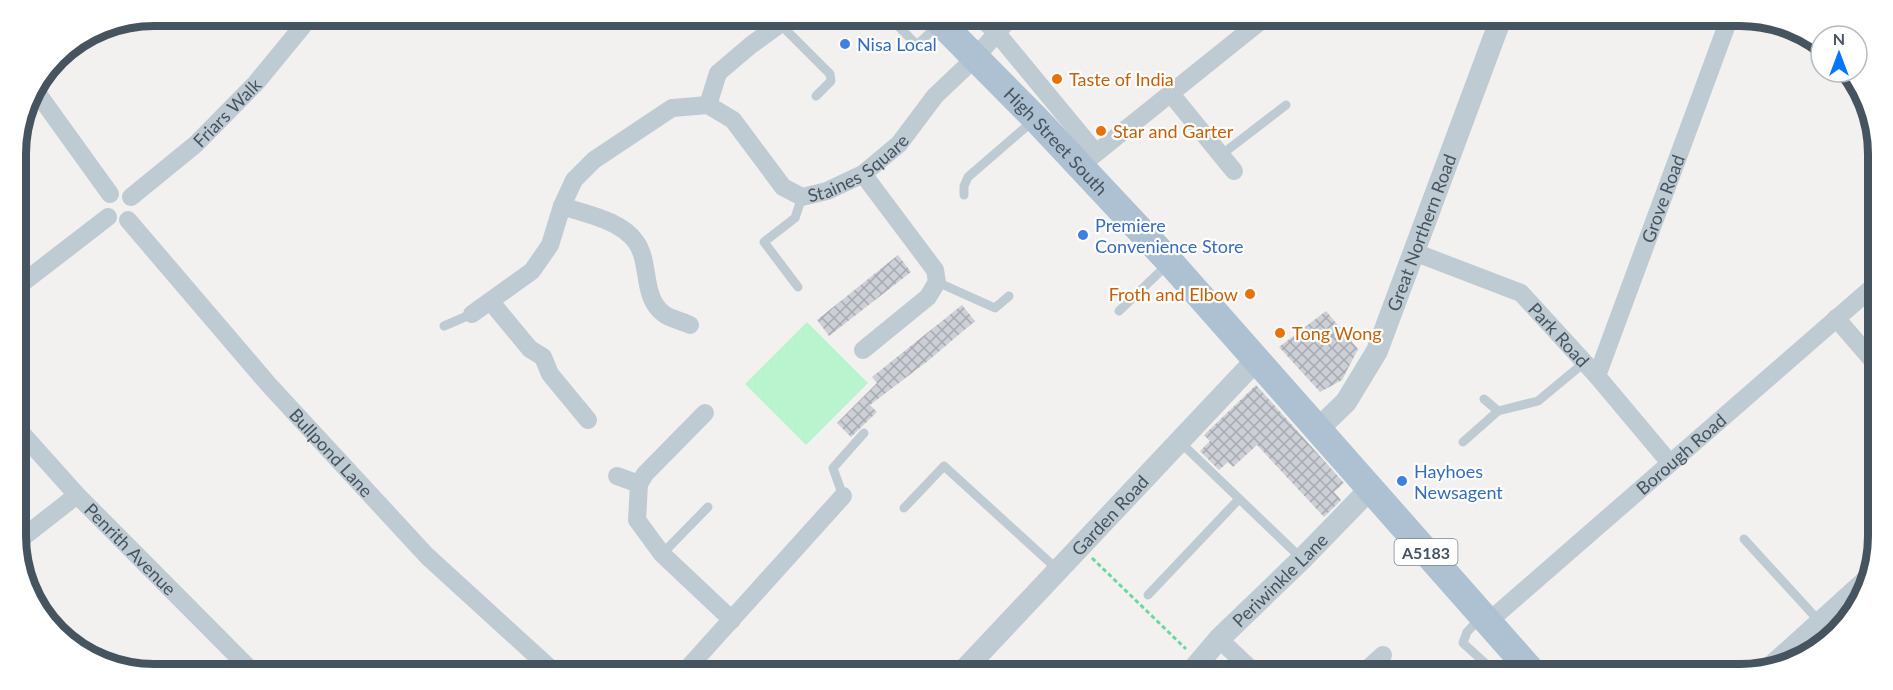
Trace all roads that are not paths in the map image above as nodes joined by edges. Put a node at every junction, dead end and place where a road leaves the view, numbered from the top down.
1 (303, 26) edge
2 (777, 26) edge
3 (782, 26) edge
4 (898, 26) edge
5 (934, 26) edge
6 (943, 26) edge
7 (990, 26) edge
8 (1002, 26) edge
9 (1255, 26) edge
10 (1498, 26) edge
11 (1727, 26) edge
12 (996, 32) junction
13 (974, 59) junction
14 (1171, 94) junction
15 (39, 96) edge
16 (816, 96) dead end
17 (708, 105) junction
18 (1286, 105) dead end
19 (1036, 119) junction
20 (1221, 155) junction
21 (1088, 159) junction
22 (1234, 171) dead end
23 (863, 174) junction
24 (110, 194) junction
25 (964, 195) dead end
26 (131, 197) junction
27 (802, 197) junction
28 (562, 206) junction
29 (108, 217) junction
30 (128, 219) junction
31 (1414, 252) junction
32 (1170, 262) junction
33 (26, 280) edge
34 (938, 282) junction
35 (798, 287) dead end
36 (1868, 291) edge
37 (1009, 296) dead end
38 (491, 302) junction
39 (1119, 311) dead end
40 (472, 314) joint
41 (1836, 318) junction
42 (690, 325) dead end
43 (444, 326) dead end
44 (863, 350) dead end
45 (1868, 355) edge
46 (1257, 359) junction
47 (1585, 362) junction
48 (1597, 376) junction
49 (1484, 399) dead end
50 (1498, 411) junction
51 (705, 413) dead end
52 (588, 420) dead end
53 (1318, 429) junction
54 (864, 433) dead end
55 (26, 438) edge
56 (1179, 441) junction
57 (1463, 442) dead end
58 (1670, 463) junction
59 (617, 476) dead end
60 (639, 484) junction
61 (1370, 489) junction
62 (77, 495) junction
63 (843, 496) joint
64 (1239, 499) junction
65 (708, 507) dead end
66 (904, 508) dead end
67 (26, 536) edge
68 (1744, 539) dead end
69 (662, 554) junction
70 (1302, 559) junction
71 (1058, 570) junction
72 (1857, 587) edge
73 (1148, 595) dead end
74 (1485, 618) junction
75 (732, 620) junction
76 (1819, 621) junction
77 (1219, 639) junction
78 (1777, 659) edge
79 (245, 664) edge
80 (544, 664) edge
81 (692, 664) edge
82 (970, 664) edge
83 (1198, 664) edge
84 (1245, 664) edge
85 (1486, 664) edge
86 (1525, 664) edge

1 - 26 street, Friars Walk
2 - 17 street
3 - 16 lane
4 - 5 lane
6 - 13 main road, High Street South / A5183
7 - 12 street
8 - 12 street, Staines Square
9 - 14 street
10 - 31 street, Great Northern Road
11 - 48 street, Grove Road
12 - 13 street, Staines Square
12 - 21 street
13 - 19 main road, High Street South / A5183
13 - 23 street, Staines Square
14 - 20 street
14 - 21 street
15 - 24 street
17 - 27 street, Staines Square
17 - 28 street
18 - 20 lane
19 - 21 main road, High Street South / A5183
19 - 25 lane
20 - 22 street
21 - 32 main road, High Street South / A5183
23 - 27 street, Staines Square
23 - 34 street
24 - 26 street
24 - 29 street
26 - 30 street
27 - 35 lane
28 - 38 street
28 - 42 street
29 - 30 street
29 - 33 street
30 - 80 street, Bullpond Lane
31 - 47 street, Park Road
31 - 53 street, Great Northern Road
32 - 39 lane
32 - 46 main road, High Street South / A5183
34 - 37 lane
34 - 44 street
36 - 41 street, Borough Road
38 - 40 street
38 - 52 street
40 - 43 lane
41 - 45 street
41 - 58 street, Borough Road
46 - 53 main road, High Street South / A5183
46 - 56 street, Garden Road
47 - 48 street, Park Road
47 - 50 lane
48 - 58 street, Park Road
49 - 50 lane
50 - 57 lane
51 - 60 street
53 - 61 main road, A5183
54 - 63 lane
55 - 62 street, Penrith Avenue
56 - 64 lane
56 - 71 street, Garden Road
58 - 74 street, Borough Road
59 - 60 street
60 - 69 street
61 - 70 street, Periwinkle Lane
61 - 74 main road, A5183
62 - 67 street
62 - 79 street, Penrith Avenue
63 - 75 street
64 - 70 lane
64 - 73 lane
65 - 69 lane
66 - 71 lane
68 - 76 lane
69 - 75 street
70 - 77 street, Periwinkle Lane
71 - 82 street, Garden Road
72 - 76 street
74 - 85 lane
74 - 86 main road, A5183
75 - 81 street
76 - 78 street
77 - 83 street, Periwinkle Lane
77 - 84 street

